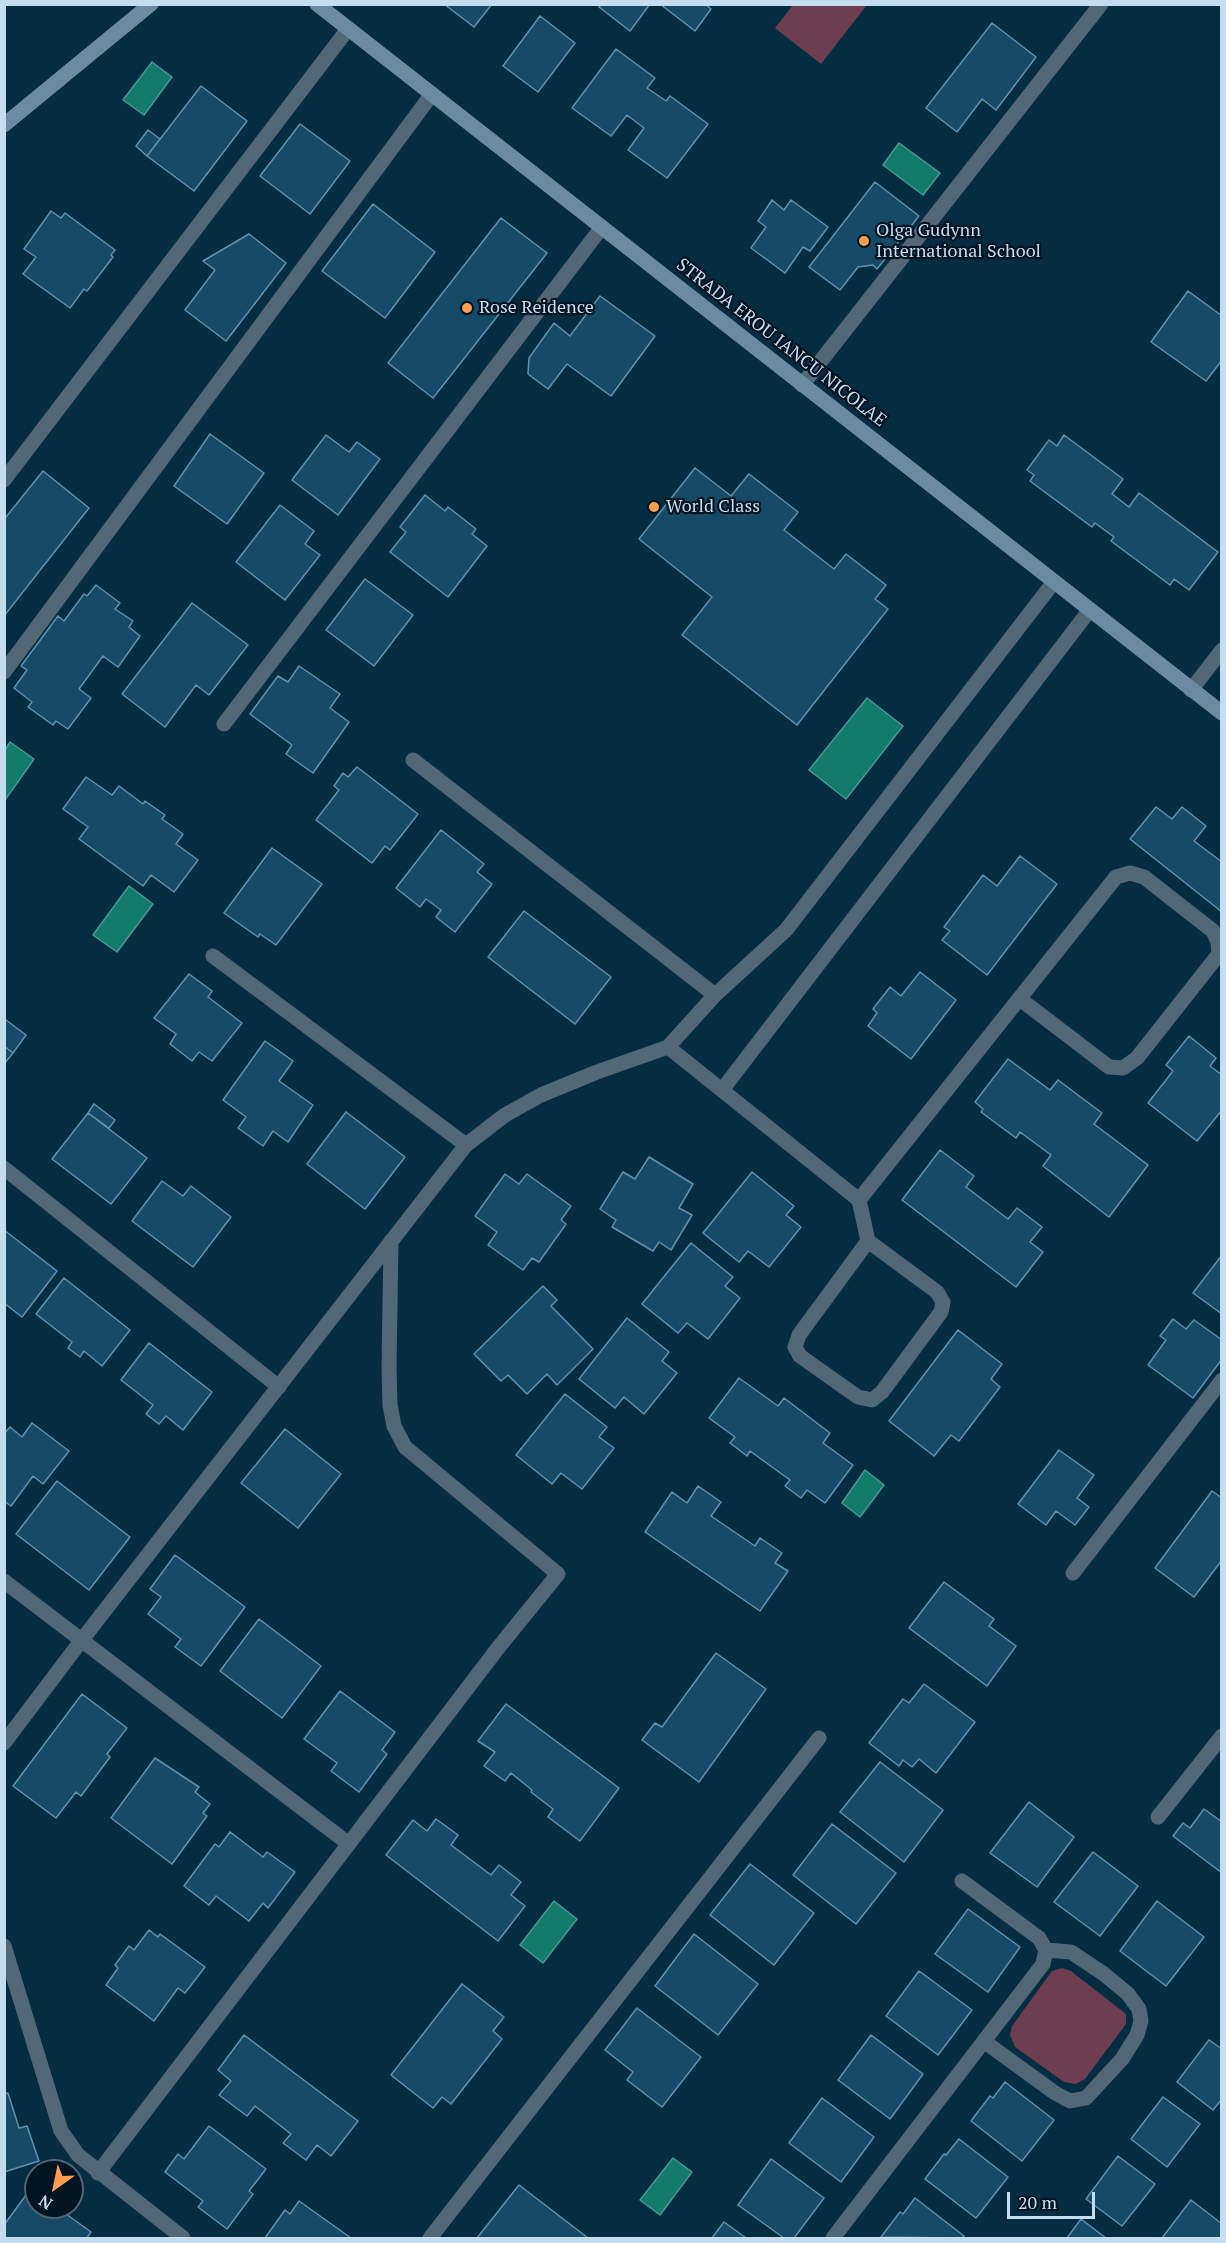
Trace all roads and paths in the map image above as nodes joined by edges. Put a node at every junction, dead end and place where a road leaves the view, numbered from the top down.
1 (151, 4) edge
2 (317, 4) edge
3 (1101, 4) edge
4 (348, 29) junction
5 (432, 94) junction
6 (4, 125) edge
7 (602, 227) junction
8 (802, 384) junction
9 (4, 480) edge
10 (1053, 583) junction
11 (1089, 611) junction
12 (1221, 650) edge
13 (4, 672) edge
14 (1191, 690) junction
15 (1221, 713) edge
16 (224, 724) dead end
17 (413, 760) dead end
18 (213, 956) dead end
19 (715, 994) junction
20 (1020, 999) junction
21 (668, 1047) junction
22 (722, 1090) junction
23 (466, 1145) junction
24 (4, 1168) edge
25 (859, 1200) junction
26 (391, 1241) junction
27 (868, 1241) junction
28 (1221, 1380) edge
29 (279, 1386) junction
30 (1073, 1573) dead end
31 (4, 1581) edge
32 (81, 1641) junction
33 (1221, 1736) edge
34 (819, 1738) dead end
35 (4, 1743) edge
36 (1158, 1816) dead end
37 (349, 1844) junction
38 (962, 1881) dead end
39 (4, 1946) edge
40 (1046, 1950) junction
41 (985, 2042) junction
42 (98, 2173) junction
43 (183, 2238) edge
44 (430, 2238) edge
45 (833, 2238) edge

1 - 6 street
2 - 4 street, STRADA EROU IANCU NICOLAE
3 - 8 street
4 - 5 street, STRADA EROU IANCU NICOLAE
4 - 9 street
5 - 7 street, STRADA EROU IANCU NICOLAE
5 - 13 street
7 - 8 street, STRADA EROU IANCU NICOLAE
7 - 16 street
8 - 10 street, STRADA EROU IANCU NICOLAE
10 - 11 street, STRADA EROU IANCU NICOLAE
10 - 19 street
11 - 14 street, STRADA EROU IANCU NICOLAE
11 - 22 street
12 - 14 street
14 - 15 street, STRADA EROU IANCU NICOLAE
17 - 19 street
18 - 23 street
19 - 21 street
20 - 20 street
20 - 25 street
21 - 22 street
21 - 23 street
22 - 25 street
23 - 26 street
24 - 29 street
25 - 27 street
26 - 29 street
26 - 37 street
27 - 27 street
28 - 30 street
29 - 32 street
31 - 32 street
32 - 35 street
32 - 37 street
33 - 36 street
34 - 44 street
37 - 42 street
38 - 40 street
39 - 42 street
40 - 41 street
40 - 41 street
41 - 45 street
42 - 43 street

